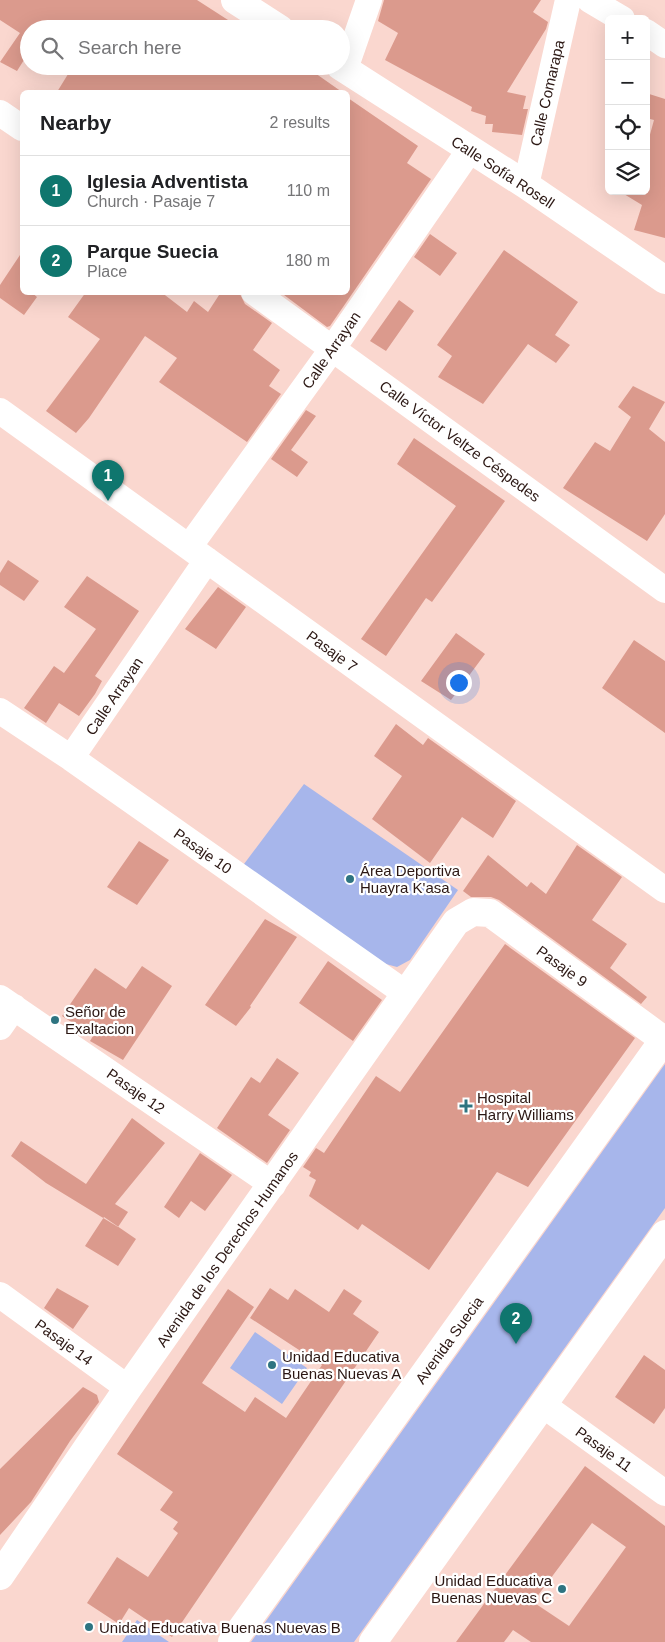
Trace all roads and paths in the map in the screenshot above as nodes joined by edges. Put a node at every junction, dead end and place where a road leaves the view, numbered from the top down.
1 (235, 0) edge
2 (369, 0) edge
3 (568, 0) edge
4 (590, 0) edge
5 (617, 0) edge
6 (615, 15) edge
7 (631, 15) edge
8 (266, 20) edge
9 (350, 48) edge
10 (350, 73) edge
11 (0, 113) edge
12 (20, 127) edge
13 (469, 151) junction
14 (526, 186) junction
15 (665, 280) edge
16 (258, 295) edge
17 (333, 348) junction
18 (0, 411) edge
19 (198, 554) junction
20 (665, 590) edge
21 (0, 711) edge
22 (71, 758) junction
23 (665, 890) edge
24 (456, 922) joint
25 (406, 993) junction
26 (5, 1011) edge
27 (664, 1039) edge
28 (273, 1185) junction
29 (665, 1234) edge
30 (0, 1295) edge
31 (128, 1388) junction
32 (543, 1405) junction
33 (665, 1493) edge
34 (2, 1569) edge
35 (232, 1642) edge
36 (373, 1642) edge

1 - 8 street
2 - 9 street
3 - 14 street, Calle Comarapa
4 - 6 street
5 - 7 street
10 - 13 street, Calle Sofía Rosell
11 - 12 street
13 - 14 street, Calle Sofía Rosell
13 - 17 street, Calle Arrayan
14 - 15 street, Calle Sofía Rosell
16 - 17 street, Calle Víctor Veltze Céspedes
17 - 19 street, Calle Arrayan
17 - 20 street, Calle Víctor Veltze Céspedes
18 - 19 street, Pasaje 7
19 - 22 street, Calle Arrayan
19 - 23 street, Pasaje 7
21 - 22 street, Pasaje 10
22 - 25 street, Pasaje 10
24 - 25 street, Avenida de los Derechos Humanos
24 - 27 street, Pasaje 9
25 - 28 street, Avenida de los Derechos Humanos
26 - 28 street, Pasaje 12
27 - 35 street, Avenida Suecia
28 - 31 street, Avenida de los Derechos Humanos
29 - 32 street
30 - 31 street, Pasaje 14
31 - 34 street, Avenida de los Derechos Humanos
32 - 33 street, Pasaje 11
32 - 36 street

